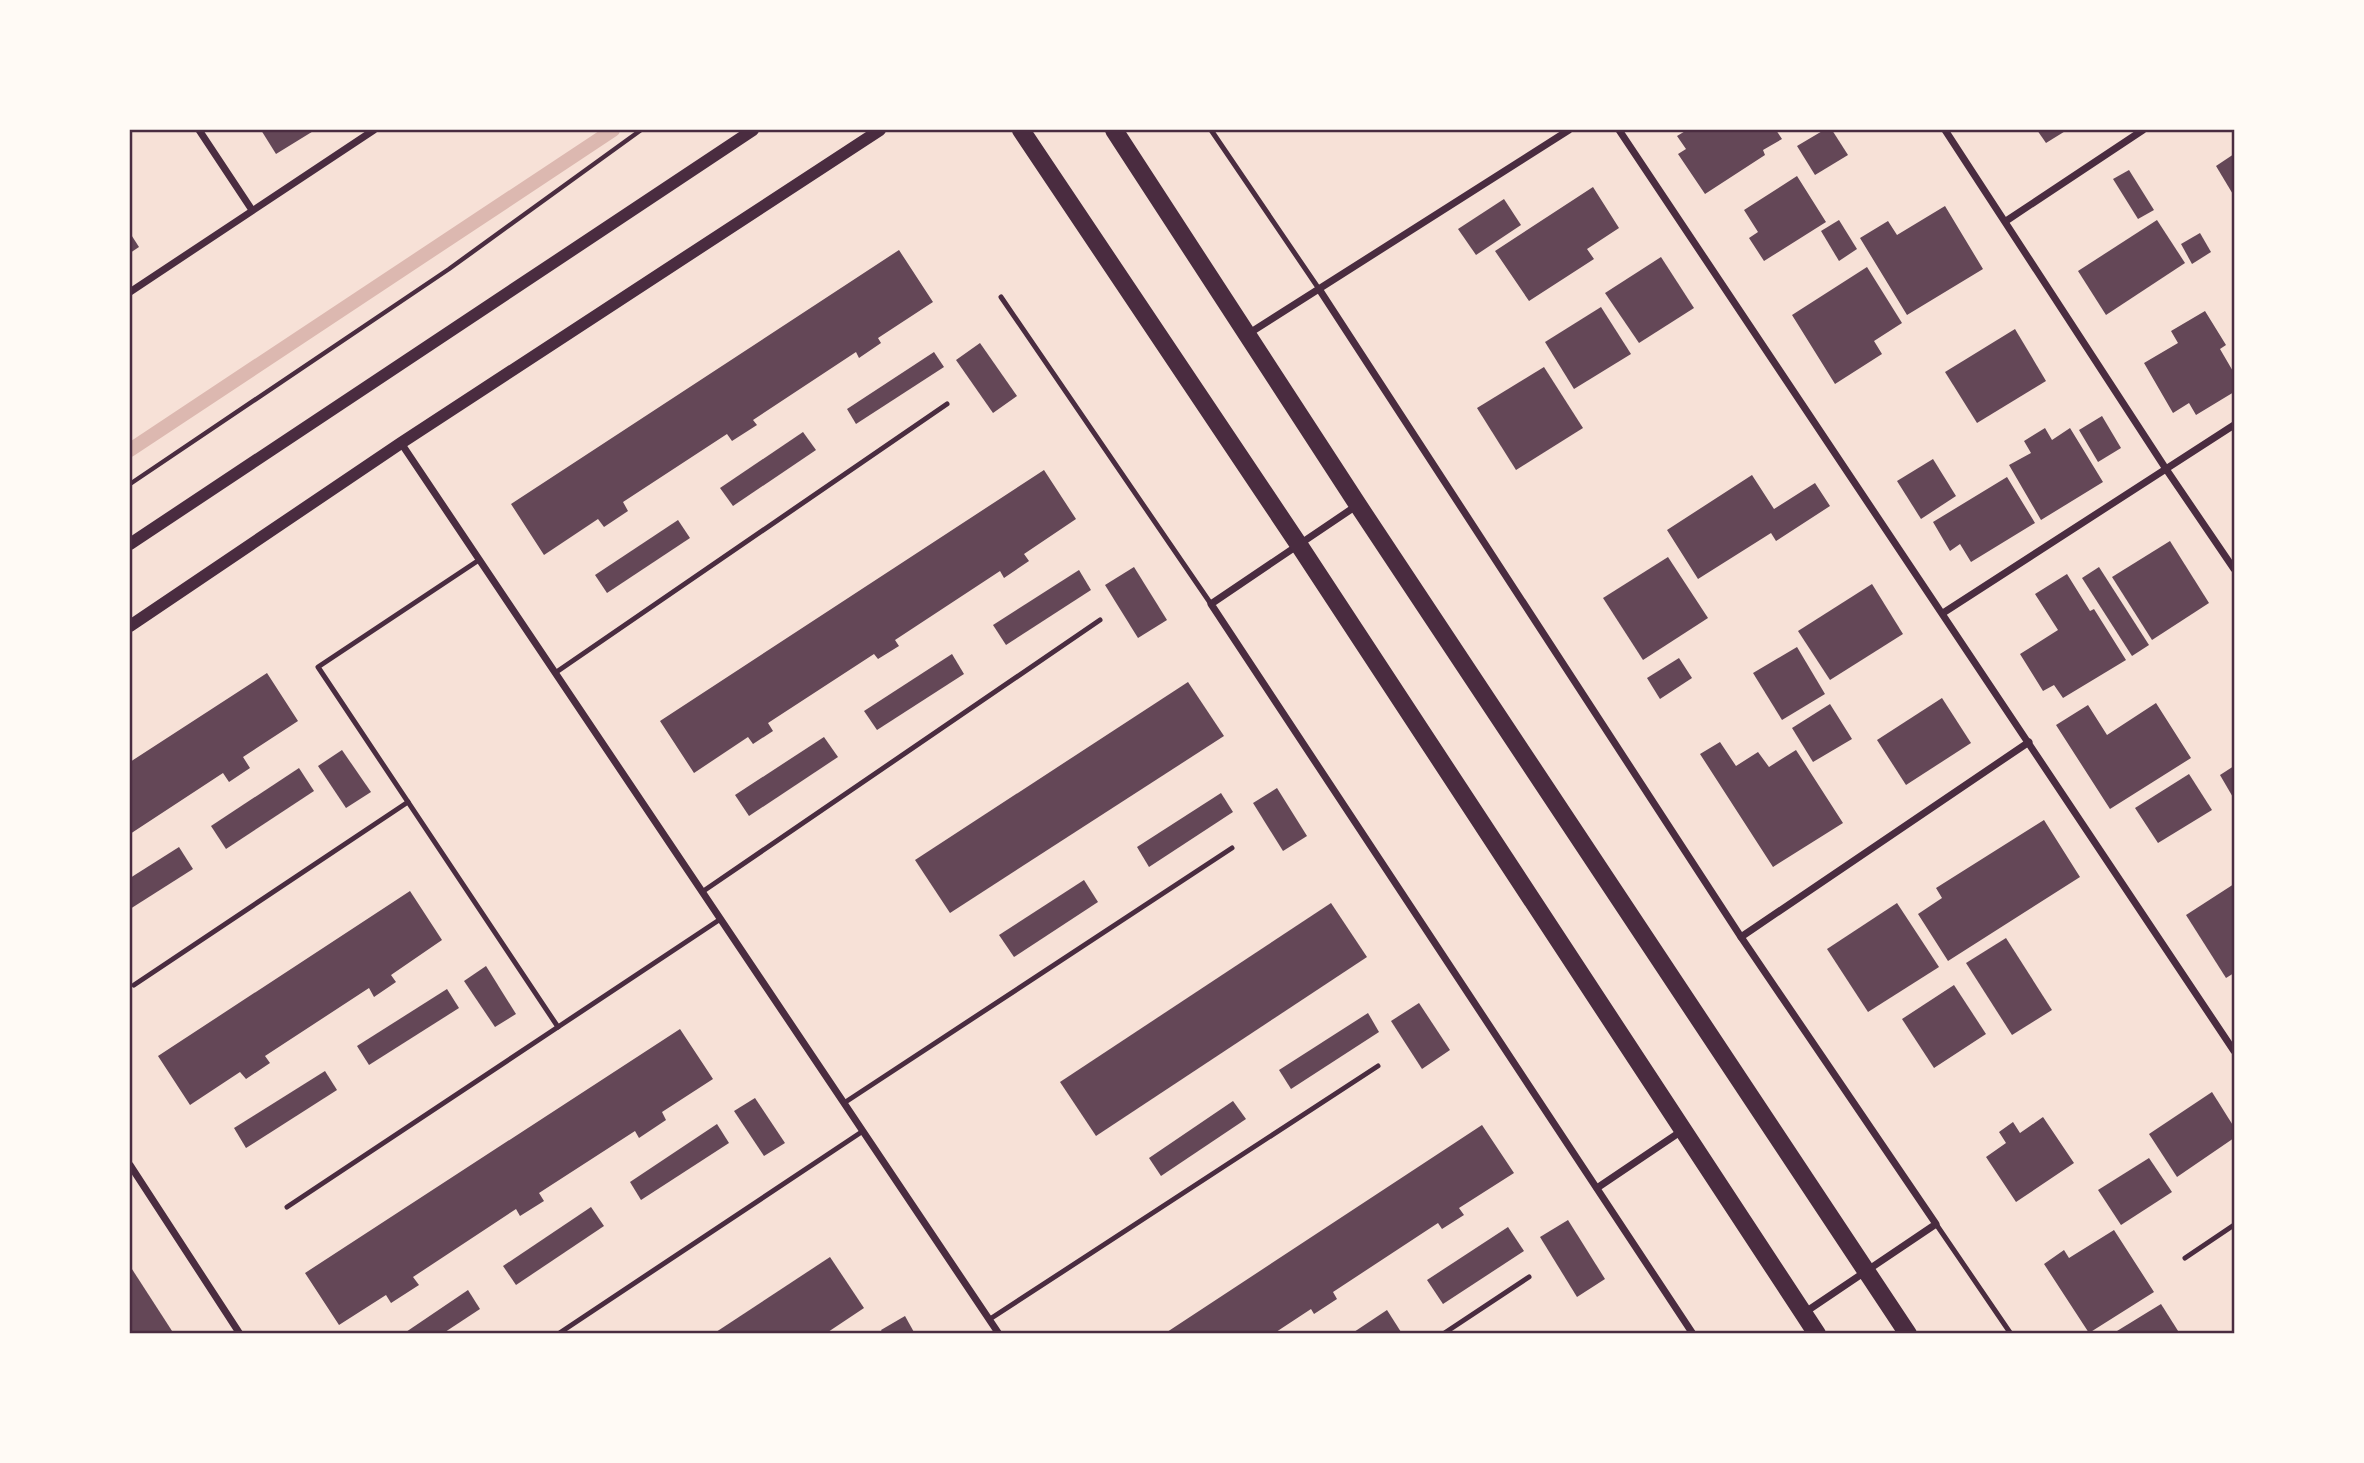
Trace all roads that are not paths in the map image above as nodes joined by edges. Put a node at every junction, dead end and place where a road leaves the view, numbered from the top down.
1 (199, 130) edge
2 (374, 130) edge
3 (753, 130) edge
4 (880, 130) edge
5 (1021, 130) edge
6 (1114, 130) edge
7 (1211, 130) edge
8 (1569, 130) edge
9 (1619, 130) edge
10 (1945, 130) edge
11 (2143, 130) edge
12 (252, 210) junction
13 (2006, 221) junction
14 (1319, 289) junction
15 (130, 292) edge
16 (1001, 297) dead end
17 (1247, 335) junction
18 (947, 404) dead end
19 (2235, 425) edge
20 (401, 443) junction
21 (2166, 468) junction
22 (1358, 505) junction
23 (130, 544) edge
24 (1299, 545) junction
25 (479, 560) junction
26 (2235, 569) edge
27 (1211, 604) junction
28 (1943, 613) junction
29 (1100, 620) dead end
30 (130, 626) edge
31 (555, 673) junction
32 (2029, 742) junction
33 (408, 802) junction
34 (1232, 848) dead end
35 (702, 892) junction
36 (719, 920) junction
37 (1741, 937) junction
38 (134, 985) dead end
39 (558, 1027) junction
40 (2235, 1051) edge
41 (1378, 1066) dead end
42 (844, 1103) junction
43 (1683, 1130) junction
44 (863, 1131) junction
45 (130, 1165) edge
46 (1597, 1188) junction
47 (287, 1207) dead end
48 (1936, 1224) junction
49 (2235, 1224) edge
50 (2185, 1258) dead end
51 (1866, 1271) junction
52 (1528, 1277) dead end
53 (1803, 1313) junction
54 (989, 1319) junction
55 (240, 1334) edge
56 (558, 1334) edge
57 (999, 1334) edge
58 (1443, 1334) edge
59 (1693, 1334) edge
60 (1817, 1334) edge
61 (1908, 1334) edge
62 (2011, 1334) edge

1 - 12 street
2 - 12 street
3 - 23 street
4 - 20 street
5 - 24 main road
6 - 17 main road
7 - 14 lane
8 - 14 street
9 - 28 street
10 - 13 street
11 - 13 street
12 - 15 street
13 - 21 street
14 - 17 street
14 - 37 street
16 - 27 lane
17 - 22 main road
18 - 31 lane
19 - 21 street
20 - 25 street
20 - 30 street
21 - 26 street
21 - 28 street
22 - 24 street
22 - 51 main road
24 - 27 street
24 - 43 main road
25 - 31 street
25 - 33 lane
27 - 46 street
28 - 32 street
29 - 35 lane
31 - 35 street
32 - 37 street
32 - 40 street
33 - 38 lane
33 - 39 lane
34 - 42 lane
35 - 36 street
36 - 39 lane
36 - 42 street
37 - 48 street
39 - 47 lane
41 - 54 lane
42 - 44 street
43 - 46 street
43 - 53 main road
44 - 54 street
44 - 56 lane
45 - 55 street
46 - 59 street
48 - 51 street
48 - 62 lane
49 - 50 lane
51 - 53 street
51 - 61 main road
52 - 58 lane
53 - 60 main road
54 - 57 street

